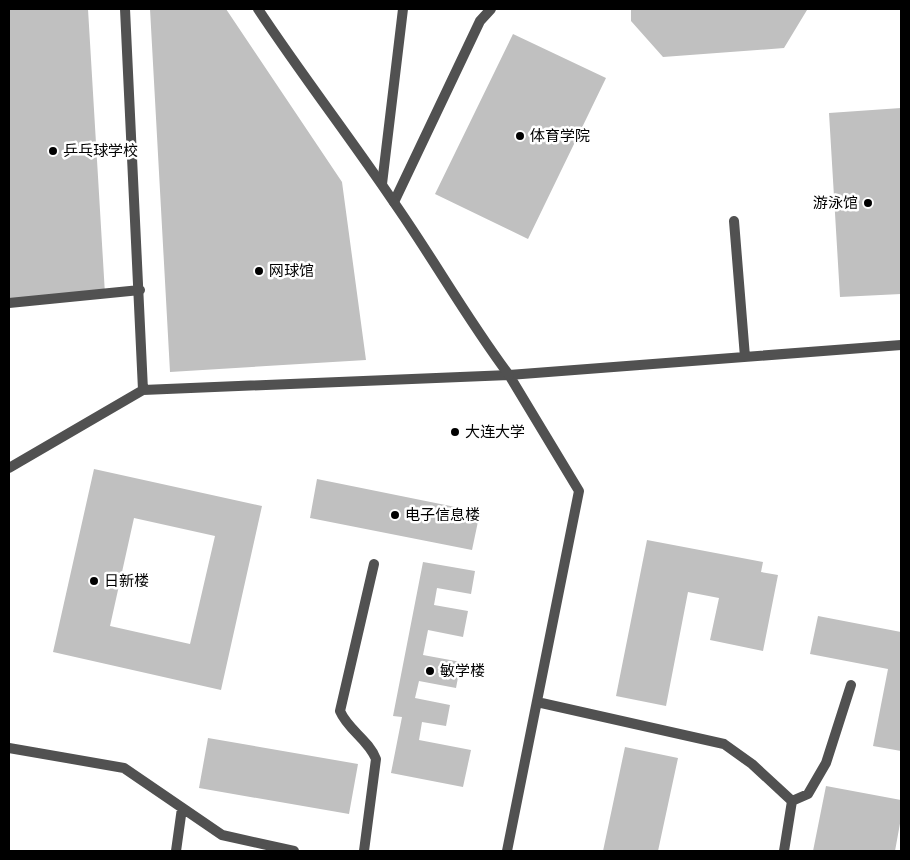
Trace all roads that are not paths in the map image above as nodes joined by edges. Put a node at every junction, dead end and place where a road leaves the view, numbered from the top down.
1 (125, 9) edge
2 (258, 9) edge
3 (403, 9) edge
4 (491, 9) edge
5 (382, 184) junction
6 (394, 202) junction
7 (734, 221) dead end
8 (140, 290) junction
9 (9, 302) edge
10 (901, 345) edge
11 (745, 357) junction
12 (509, 374) junction
13 (143, 390) junction
14 (9, 468) edge
15 (374, 564) dead end
16 (851, 685) dead end
17 (536, 702) junction
18 (9, 748) edge
19 (792, 801) junction
20 (182, 808) junction
21 (176, 851) edge
22 (294, 851) edge
23 (364, 851) edge
24 (507, 851) edge
25 (784, 851) edge

1 - 8 street
2 - 5 street
3 - 5 street
4 - 6 street
5 - 6 street
6 - 12 street
7 - 11 street
8 - 9 street
8 - 13 street
10 - 11 street
11 - 12 street
12 - 13 street
12 - 17 street
13 - 14 street
15 - 23 street
16 - 19 street
17 - 19 street
17 - 24 street
18 - 20 street
19 - 25 street
20 - 21 street
20 - 22 street

